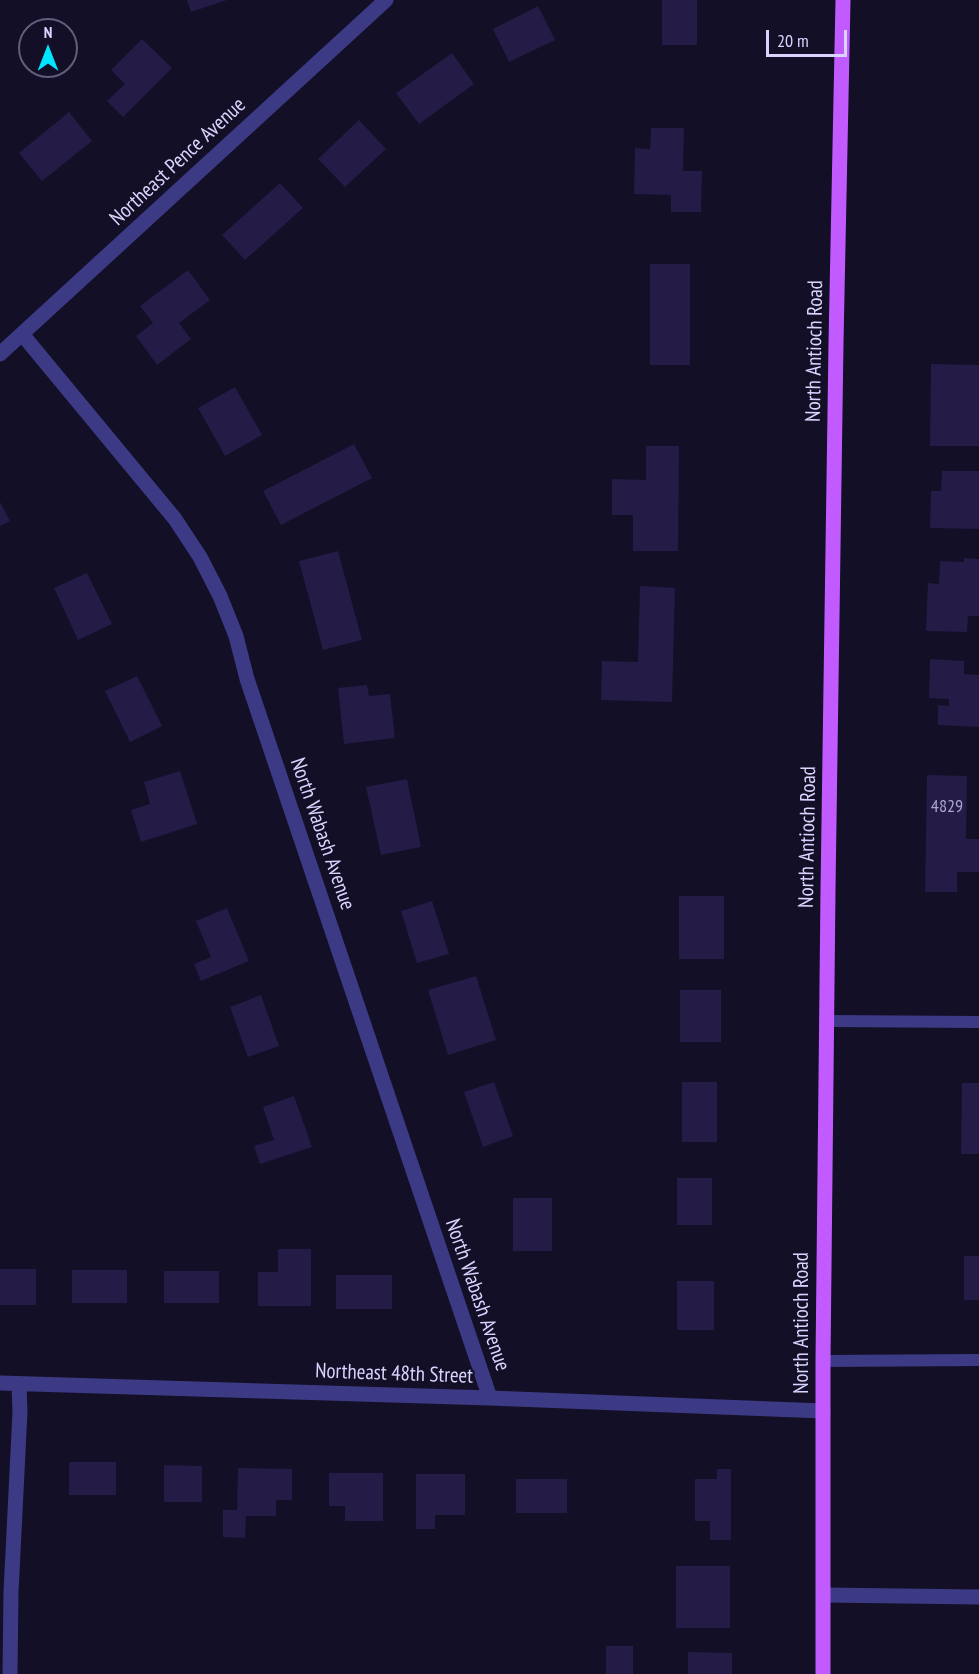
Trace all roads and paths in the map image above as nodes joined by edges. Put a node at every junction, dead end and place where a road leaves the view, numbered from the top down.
1 (386, 0) edge
2 (843, 0) edge
3 (22, 334) junction
4 (0, 354) edge
5 (826, 1022) junction
6 (979, 1022) edge
7 (979, 1360) edge
8 (823, 1361) junction
9 (0, 1383) edge
10 (19, 1384) junction
11 (490, 1398) junction
12 (823, 1411) junction
13 (824, 1595) junction
14 (979, 1597) edge
15 (10, 1674) edge
16 (823, 1674) edge

1 - 3 street, Northeast Pence Avenue
2 - 5 main road, North Antioch Road
3 - 4 street, Northeast Pence Avenue
3 - 11 street, North Wabash Avenue
5 - 6 lane
5 - 8 main road, North Antioch Road
7 - 8 lane
8 - 12 main road, North Antioch Road
9 - 10 street, Northeast 48th Street
10 - 11 street, Northeast 48th Street
10 - 15 street
11 - 12 street, Northeast 48th Street
12 - 13 main road, North Antioch Road
13 - 14 street
13 - 16 main road, North Antioch Road

